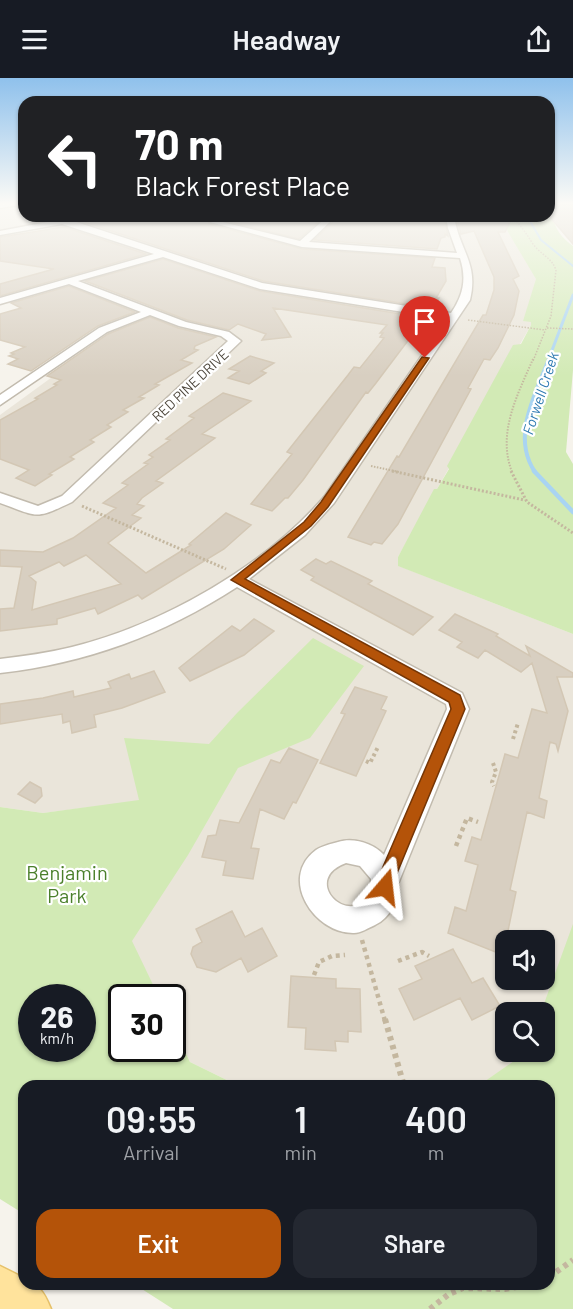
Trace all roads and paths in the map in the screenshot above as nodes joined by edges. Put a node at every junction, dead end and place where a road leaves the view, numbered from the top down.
1 (140, 261) edge
2 (184, 261) edge
3 (465, 261) edge
4 (551, 261) edge
5 (69, 281) junction
6 (0, 302) edge
7 (149, 312) junction
8 (453, 317) junction
9 (546, 329) junction
10 (571, 329) edge
11 (0, 400) edge
12 (354, 463) junction
13 (0, 498) edge
14 (67, 500) junction
15 (525, 500) junction
16 (573, 533) edge
17 (237, 580) junction
18 (0, 666) edge
19 (518, 723) dead end
20 (513, 739) dead end
21 (378, 747) dead end
22 (366, 761) dead end
23 (493, 763) dead end
24 (494, 786) dead end
25 (478, 822) dead end
26 (456, 846) dead end
27 (385, 883) junction
28 (356, 920) junction
29 (345, 955) dead end
30 (429, 956) dead end
31 (398, 961) dead end
32 (314, 975) dead end
33 (402, 1080) edge
34 (573, 1260) edge
35 (555, 1274) edge
36 (0, 1290) edge
37 (456, 1290) edge
38 (26, 1309) edge
39 (430, 1309) edge

1 - 5 street
2 - 8 street
3 - 8 street
4 - 9 path
5 - 6 street
5 - 7 street, RED PINE DRIVE
7 - 11 street
7 - 14 street, RED PINE DRIVE
8 - 9 path
8 - 12 street
9 - 10 path
9 - 15 path
12 - 15 path
12 - 17 street
13 - 14 street, RED PINE DRIVE
14 - 17 path
15 - 16 path
17 - 18 street
17 - 27 street
19 - 20 path
21 - 22 path
23 - 24 path
25 - 26 path
27 - 28 street
27 - 28 street
28 - 33 path
29 - 32 path
30 - 31 path
34 - 35 path
36 - 38 main road
37 - 39 path

